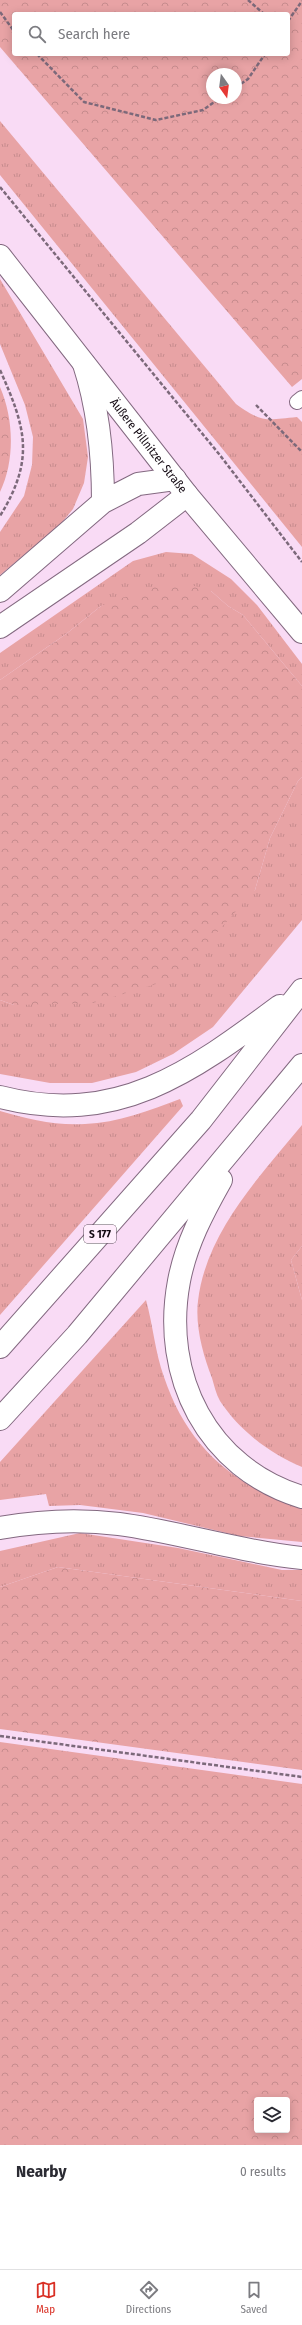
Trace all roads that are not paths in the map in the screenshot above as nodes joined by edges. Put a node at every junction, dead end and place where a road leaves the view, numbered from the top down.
1 (0, 256) edge
2 (84, 364) junction
3 (181, 487) junction
4 (103, 502) junction
5 (0, 591) edge
6 (0, 627) edge
7 (302, 632) edge
8 (302, 990) edge
9 (302, 1065) edge
10 (0, 1097) edge
11 (249, 1130) junction
12 (0, 1347) edge
13 (0, 1419) edge
14 (302, 1497) edge
15 (0, 1528) edge
16 (302, 1558) edge

1 - 2 main road, Äußere Pillnitzer Straße
2 - 3 main road, Äußere Pillnitzer Straße
2 - 4 main road
3 - 4 main road
3 - 6 main road
3 - 7 main road, Äußere Pillnitzer Straße
4 - 5 main road
8 - 10 main road
8 - 12 main road, S 177
9 - 11 main road
11 - 13 main road
11 - 14 main road
15 - 16 main road

